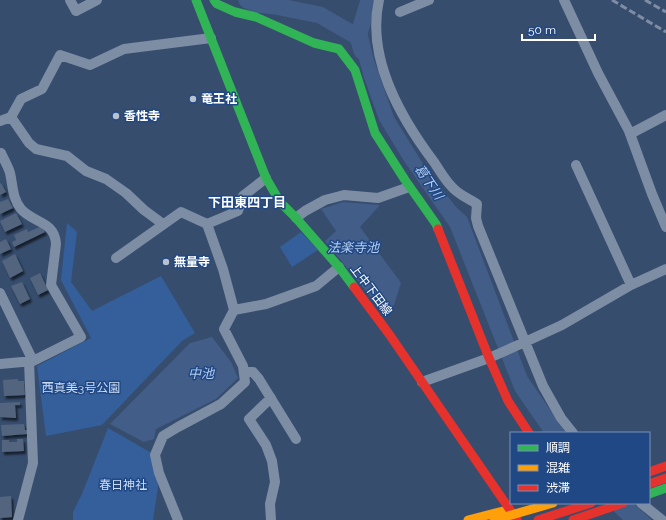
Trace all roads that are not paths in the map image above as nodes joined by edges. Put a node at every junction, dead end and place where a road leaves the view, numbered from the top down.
1 (70, 0) edge
2 (97, 0) edge
3 (196, 0) edge
4 (214, 0) edge
5 (379, 0) edge
6 (429, 0) edge
7 (564, 0) edge
8 (400, 12) dead end
9 (211, 38) junction
10 (666, 115) edge
11 (11, 117) junction
12 (0, 121) edge
13 (630, 134) junction
14 (0, 154) edge
15 (576, 165) dead end
16 (266, 178) junction
17 (409, 187) junction
18 (296, 218) junction
19 (163, 224) junction
20 (207, 224) junction
21 (666, 227) edge
22 (116, 258) dead end
23 (339, 267) junction
24 (666, 269) edge
25 (631, 285) junction
26 (0, 293) edge
27 (234, 310) junction
28 (525, 342) junction
29 (489, 358) junction
30 (31, 361) junction
31 (0, 364) edge
32 (244, 372) junction
33 (422, 382) junction
34 (271, 398) junction
35 (528, 432) edge
36 (572, 432) edge
37 (296, 439) dead end
38 (666, 462) edge
39 (666, 466) edge
40 (650, 467) edge
41 (650, 472) edge
42 (666, 478) edge
43 (650, 484) edge
44 (666, 488) edge
45 (650, 494) edge
46 (528, 504) edge
47 (550, 504) edge
48 (588, 504) edge
49 (620, 504) edge
50 (642, 504) edge
51 (510, 510) junction
52 (18, 520) edge
53 (178, 520) edge
54 (271, 520) edge
55 (468, 520) edge
56 (494, 520) edge
57 (517, 520) edge
58 (538, 520) edge
59 (573, 520) edge
60 (662, 520) edge

1 - 2 street
3 - 9 main road, 上中下田線
4 - 17 main road
5 - 28 street
6 - 8 street
7 - 13 street
9 - 11 street
9 - 16 main road, 上中下田線
10 - 13 street
11 - 12 street
11 - 19 street
13 - 21 street
14 - 30 street
15 - 25 street
16 - 18 main road, 上中下田線
16 - 20 street
17 - 18 street
17 - 29 main road
18 - 23 main road, 上中下田線
19 - 20 street
19 - 22 street
20 - 27 street
23 - 27 street
23 - 33 main road, 上中下田線
24 - 25 street
25 - 28 street
26 - 30 street
27 - 32 street
28 - 29 street
28 - 36 street
29 - 33 street
29 - 35 main road
30 - 31 street
30 - 52 street
32 - 34 street
32 - 53 street
33 - 51 main road, 上中下田線
34 - 37 street
34 - 54 street
38 - 40 main road
39 - 41 main road
42 - 43 main road
44 - 45 main road
46 - 51 main road
47 - 56 main road, bridge
48 - 58 main road
49 - 59 main road
50 - 60 street
51 - 55 main road
51 - 57 main road, 上中下田線

